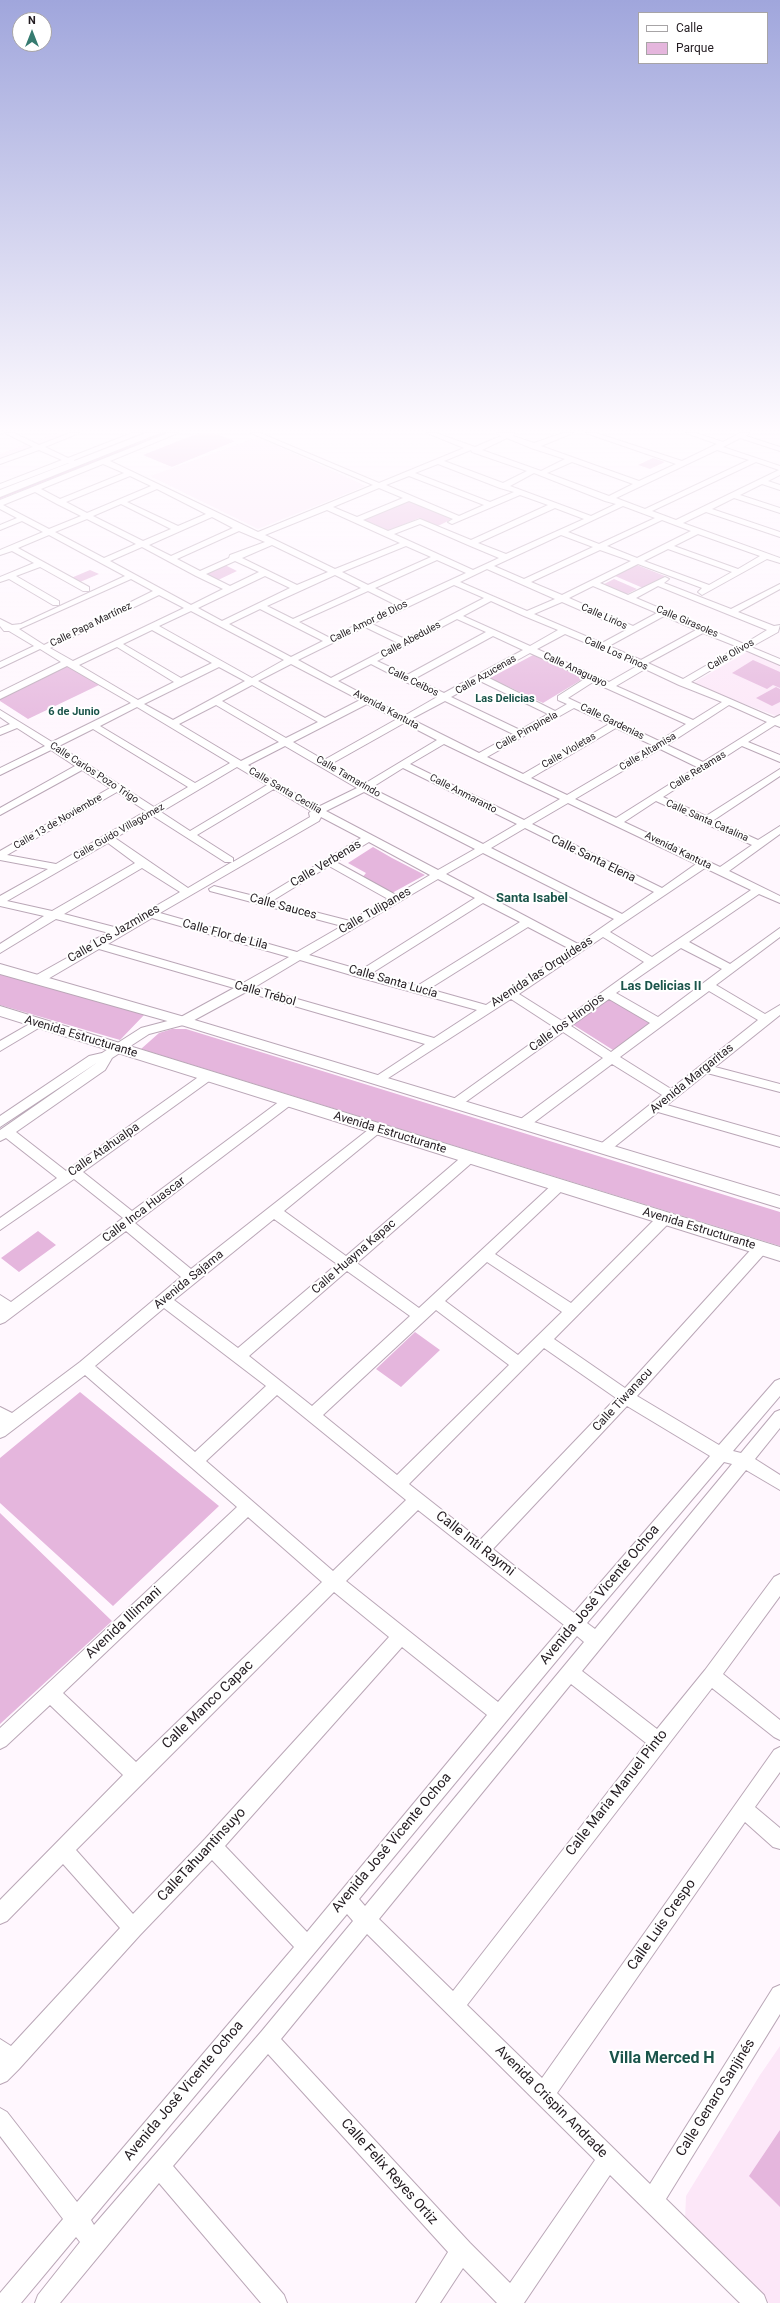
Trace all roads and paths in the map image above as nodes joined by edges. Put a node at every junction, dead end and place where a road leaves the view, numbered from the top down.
1 (29, 540) edge
2 (67, 540) edge
3 (134, 540) edge
4 (148, 540) edge
5 (211, 540) edge
6 (268, 540) edge
7 (401, 540) edge
8 (468, 540) edge
9 (474, 540) edge
10 (543, 540) edge
11 (583, 540) edge
12 (614, 540) edge
13 (679, 540) edge
14 (724, 540) edge
15 (271, 542) junction
16 (471, 542) junction
17 (406, 543) junction
18 (141, 544) junction
19 (668, 546) junction
20 (600, 547) junction
21 (12, 548) junction
22 (0, 553) edge
23 (768, 556) junction
24 (233, 557) junction
25 (437, 557) junction
26 (505, 558) junction
27 (170, 559) junction
28 (104, 561) junction
29 (780, 561) edge
30 (636, 562) junction
31 (39, 564) junction
32 (488, 566) junction
33 (739, 572) junction
34 (264, 573) junction
35 (336, 573) junction
36 (473, 573) junction
37 (127, 574) junction
38 (199, 574) junction
39 (671, 575) junction
40 (9, 576) junction
41 (0, 580) edge
42 (454, 582) junction
43 (524, 582) junction
44 (593, 583) junction
45 (658, 583) junction
46 (780, 586) edge
47 (297, 588) junction
48 (709, 588) junction
49 (86, 589) junction
50 (229, 589) junction
51 (368, 589) junction
52 (160, 591) junction
53 (693, 597) junction
54 (490, 598) junction
55 (563, 598) junction
56 (629, 598) junction
57 (56, 603) junction
58 (403, 605) junction
59 (260, 606) junction
60 (189, 607) junction
61 (732, 612) junction
62 (664, 613) junction
63 (527, 614) junction
64 (458, 616) junction
65 (0, 622) edge
66 (292, 622) junction
67 (223, 624) junction
68 (366, 624) junction
69 (152, 626) junction
70 (10, 628) junction
71 (777, 628) edge
72 (632, 629) junction
73 (703, 629) junction
74 (565, 630) junction
75 (0, 632) edge
76 (493, 632) junction
77 (330, 641) junction
78 (406, 643) junction
79 (116, 644) junction
80 (42, 647) junction
81 (601, 647) junction
82 (745, 647) junction
83 (531, 649) junction
84 (291, 660) junction
85 (371, 661) junction
86 (780, 662) edge
87 (70, 663) junction
88 (218, 663) junction
89 (0, 664) edge
90 (642, 665) junction
91 (482, 678) junction
92 (593, 678) junction
93 (407, 679) junction
94 (254, 681) junction
95 (332, 681) junction
96 (181, 682) junction
97 (682, 683) junction
98 (609, 686) junction
99 (0, 696) edge
100 (445, 698) junction
101 (367, 700) junction
102 (216, 701) junction
103 (728, 702) junction
104 (137, 703) junction
105 (574, 704) junction
106 (0, 713) edge
107 (555, 714) junction
108 (406, 720) junction
109 (778, 721) edge
110 (325, 722) junction
111 (17, 724) junction
112 (173, 724) junction
113 (616, 724) junction
114 (693, 724) junction
115 (92, 725) junction
116 (0, 732) edge
117 (520, 734) junction
118 (444, 740) junction
119 (287, 743) junction
120 (742, 743) junction
121 (660, 745) junction
122 (51, 746) junction
123 (479, 757) junction
124 (780, 759) edge
125 (239, 764) junction
126 (324, 764) junction
127 (402, 764) junction
128 (82, 766) junction
129 (705, 767) junction
130 (0, 772) edge
131 (780, 772) edge
132 (523, 778) junction
133 (274, 785) junction
134 (195, 787) junction
135 (117, 788) junction
136 (364, 788) junction
137 (656, 797) junction
138 (567, 800) junction
139 (0, 812) edge
140 (154, 812) junction
141 (318, 812) junction
142 (707, 820) junction
143 (616, 822) junction
144 (523, 825) junction
145 (780, 829) edge
146 (190, 835) junction
147 (108, 838) junction
148 (368, 838) junction
149 (759, 844) junction
150 (482, 848) junction
151 (0, 856) edge
152 (229, 860) junction
153 (329, 862) junction
154 (142, 863) junction
155 (704, 864) junction
156 (57, 867) junction
157 (721, 872) junction
158 (438, 875) junction
159 (214, 889) dead end
160 (758, 890) junction
161 (189, 891) junction
162 (662, 892) junction
163 (483, 898) junction
164 (396, 899) junction
165 (780, 900) edge
166 (0, 902) edge
167 (263, 902) junction
168 (54, 914) junction
169 (150, 914) junction
170 (622, 920) junction
171 (528, 922) junction
172 (351, 925) junction
173 (118, 932) junction
174 (602, 932) junction
175 (780, 932) edge
176 (681, 943) junction
177 (96, 944) junction
178 (577, 948) junction
179 (0, 949) edge
180 (299, 955) junction
181 (652, 962) junction
182 (0, 969) edge
183 (731, 969) junction
184 (362, 974) junction
185 (37, 980) junction
186 (709, 986) junction
187 (244, 988) junction
188 (419, 990) junction
189 (607, 993) junction
190 (511, 994) junction
191 (780, 1008) edge
192 (486, 1009) junction
193 (0, 1012) edge
194 (766, 1020) junction
195 (183, 1021) junction
196 (38, 1023) junction
197 (659, 1023) junction
198 (561, 1026) junction
199 (436, 1043) junction
200 (0, 1047) edge
201 (111, 1052) junction
202 (611, 1057) junction
203 (705, 1068) junction
204 (208, 1076) junction
205 (379, 1080) junction
206 (780, 1088) edge
207 (671, 1095) junction
208 (288, 1101) junction
209 (456, 1103) junction
210 (657, 1107) junction
211 (523, 1124) junction
212 (378, 1129) junction
213 (2, 1130) edge
214 (780, 1142) edge
215 (603, 1149) junction
216 (470, 1157) junction
217 (69, 1174) junction
218 (561, 1185) junction
219 (780, 1202) edge
220 (275, 1212) junction
221 (664, 1219) junction
222 (129, 1220) junction
223 (0, 1225) edge
224 (761, 1248) junction
225 (780, 1254) edge
226 (486, 1255) junction
227 (345, 1264) junction
228 (191, 1277) junction
229 (164, 1300) junction
230 (436, 1302) junction
231 (4, 1310) edge
232 (571, 1311) junction
233 (419, 1315) junction
234 (544, 1340) junction
235 (238, 1357) junction
236 (519, 1364) junction
237 (85, 1366) junction
238 (780, 1384) edge
239 (277, 1386) junction
240 (626, 1396) junction
241 (312, 1416) junction
242 (780, 1416) edge
243 (4, 1422) edge
244 (720, 1454) junction
245 (744, 1461) junction
246 (196, 1462) junction
247 (780, 1484) edge
248 (398, 1485) junction
249 (418, 1499) junction
250 (248, 1506) junction
251 (482, 1549) junction
252 (333, 1581) junction
253 (780, 1582) edge
254 (575, 1624) junction
255 (402, 1635) junction
256 (597, 1641) junction
257 (570, 1672) junction
258 (711, 1676) junction
259 (50, 1692) junction
260 (498, 1714) junction
261 (780, 1731) edge
262 (0, 1740) edge
263 (658, 1741) junction
264 (780, 1756) edge
265 (136, 1775) junction
266 (743, 1809) junction
267 (780, 1840) edge
268 (212, 1846) junction
269 (62, 1850) junction
270 (346, 1900) junction
271 (0, 1914) edge
272 (366, 1919) junction
273 (133, 1928) junction
274 (306, 1945) junction
275 (780, 1995) edge
276 (454, 2005) junction
277 (268, 2039) junction
278 (4, 2062) edge
279 (543, 2095) junction
280 (0, 2119) edge
281 (608, 2159) junction
282 (159, 2166) junction
283 (652, 2201) junction
284 (76, 2220) junction
285 (94, 2242) junction
286 (462, 2252) junction
287 (48, 2302) edge
288 (512, 2302) edge
289 (6, 2303) edge
290 (276, 2303) edge
291 (427, 2303) edge
292 (756, 2303) edge

1 - 21 street
2 - 28 street, Avenida Kantuta
3 - 18 street
4 - 18 street
5 - 27 street
6 - 15 street
7 - 17 street
8 - 16 street
9 - 16 street
10 - 26 street, Calle Amor de Dios
11 - 20 street
12 - 20 street
13 - 19 street
14 - 23 street
15 - 24 street
15 - 35 street
16 - 26 street
17 - 25 street
17 - 35 street
18 - 27 street
18 - 28 street
19 - 30 street
19 - 33 street
20 - 30 street
20 - 43 street
21 - 22 street
21 - 31 street
23 - 29 street
23 - 33 street
24 - 34 street
24 - 38 street
25 - 36 street
25 - 51 street
26 - 32 street, Calle Amor de Dios
27 - 38 street
28 - 37 street, Avenida Kantuta
30 - 39 street
30 - 44 street
31 - 40 street
31 - 49 street
32 - 36 street, Calle Amor de Dios
32 - 43 street, Calle Lirios
33 - 48 street
34 - 47 street
34 - 50 street
35 - 47 street
35 - 51 street
36 - 42 street, Calle Amor de Dios
37 - 49 street
37 - 52 street, Avenida Kantuta
37 - 70 street
38 - 50 street
39 - 45 street
39 - 48 street
40 - 41 street
40 - 57 street
42 - 54 street, Calle Los Pinos
42 - 58 street, Calle Amor de Dios
43 - 55 street, Calle Lirios
44 - 55 street
44 - 56 street, Calle Girasoles
45 - 53 street
45 - 56 street
46 - 61 street
47 - 59 street
48 - 53 street
49 - 57 street
50 - 60 street
51 - 58 street
51 - 66 street
52 - 60 street, Avenida Kantuta
52 - 80 street, Calle Papa Martínez
53 - 61 street
54 - 63 street, Calle Los Pinos
54 - 64 street, Calle Abedules
55 - 63 street
55 - 72 street, Calle Lirios
56 - 62 street, Calle Girasoles
57 - 70 street
58 - 68 street, Calle Amor de Dios
59 - 66 street
59 - 67 street
60 - 67 street, Avenida Kantuta
60 - 69 street
61 - 71 street
62 - 72 street
62 - 73 street, Calle Girasoles
63 - 74 street, Calle Los Pinos
64 - 76 street, Calle Anaguayo
64 - 78 street, Calle Abedules
65 - 70 street, Calle Santa Cecilia
66 - 77 street
67 - 84 street, Avenida Kantuta
68 - 77 street, Calle Amor de Dios
68 - 78 street
69 - 79 street
69 - 88 street
70 - 75 street
70 - 80 street, Calle Santa Cecilia
71 - 82 street, Calle Olivos
72 - 81 street
73 - 82 street, Calle Girasoles
73 - 90 street
74 - 81 street, Calle Los Pinos
74 - 83 street, Calle Azucenas
76 - 83 street, Calle Anaguayo
76 - 93 street
77 - 84 street, Calle Amor de Dios
78 - 85 street, Calle Abedules
79 - 87 street
79 - 96 street
80 - 87 street, Calle Santa Cecilia
80 - 89 street, Calle Papa Martínez
81 - 90 street, Calle Los Pinos
82 - 86 street, Calle Girasoles
82 - 97 street, Calle Olivos
83 - 91 street, Calle Azucenas
83 - 92 street, Calle Anaguayo
84 - 94 street, Calle Amor de Dios
84 - 95 street, Avenida Kantuta
85 - 93 street, Calle Ceibos
85 - 95 street, Calle Abedules
87 - 99 street
87 - 104 street, Calle Santa Cecilia
88 - 94 street
88 - 96 street
90 - 97 street, Calle Los Pinos
90 - 98 street
91 - 100 street, Calle Azucenas
91 - 107 street
92 - 98 street, Calle Anaguayo
92 - 105 street, Calle Gardenias
93 - 100 street, Calle Ceibos
94 - 102 street, Calle Amor de Dios
94 - 110 street
95 - 101 street, Avenida Kantuta
96 - 104 street
97 - 103 street, Calle Los Pinos
98 - 114 street, Calle Anaguayo
100 - 108 street, Calle Azucenas
100 - 117 street, Calle Ceibos
101 - 108 street, Avenida Kantuta
101 - 110 street, Calle Guido Villagómez
102 - 112 street, Calle Amor de Dios
102 - 119 street, Calle Tamarindo
103 - 109 street, Calle Los Pinos
103 - 114 street, Calle Altamisa
104 - 112 street, Calle Santa Cecilia
104 - 115 street
105 - 107 street, Calle Pimpinela
105 - 113 street, Calle Gardenias
106 - 111 street, Calle Carlos Pozo Trigo
107 - 117 street, Calle Pimpinela
108 - 118 street, Avenida Kantuta
108 - 126 street, Calle Azucenas
109 - 120 street, Calle Retamas
110 - 119 street, Calle Guido Villagómez
111 - 116 street
111 - 122 street, Calle Carlos Pozo Trigo
112 - 125 street, Calle Santa Cecilia
113 - 121 street, Calle Gardenias
113 - 132 street, Calle Violetas
114 - 121 street, Calle Altamisa
115 - 122 street
115 - 134 street
117 - 123 street, Calle Pimpinela
118 - 123 street, Avenida Kantuta
118 - 127 street, Calle Los Jazmines
119 - 125 street, Calle Guido Villagómez
119 - 126 street, Calle Tamarindo
120 - 124 street
120 - 129 street, Calle Retamas
121 - 129 street, Calle Gardenias
121 - 138 street, Calle Altamisa
122 - 128 street, Calle Carlos Pozo Trigo
122 - 130 street
123 - 132 street, Avenida Kantuta
125 - 133 street, Calle Santa Cecilia
125 - 134 street, Calle Guido Villagómez
126 - 136 street, Calle Tamarindo
127 - 136 street, Calle Los Jazmines
127 - 144 street, Calle Anmaranto
128 - 135 street, Calle Carlos Pozo Trigo
128 - 139 street
129 - 137 street, Calle Retamas
131 - 142 street
132 - 138 street, Avenida Kantuta
133 - 141 street, Calle Santa Cecilia
133 - 146 street
134 - 140 street, Calle Guido Villagómez
135 - 140 street, Calle Carlos Pozo Trigo
135 - 151 street, Calle 13 de Noviembre
136 - 141 street, Calle Los Jazmines
136 - 150 street, Calle Tamarindo
137 - 142 street, Calle Santa Catalina
137 - 143 street, Calle Retamas
138 - 143 street, Avenida Kantuta
138 - 144 street, Calle Tulipanes
140 - 146 street, Calle Carlos Pozo Trigo
140 - 147 street, Calle Guido Villagómez
141 - 148 street, Calle Santa Cecilia
141 - 152 street, Calle Los Jazmines
141 - 161 street, Calle Los Jazmines
142 - 149 street, Calle Santa Catalina
143 - 155 street, Avenida Kantuta
144 - 150 street, Calle Tulipanes
144 - 162 street, Calle Santa Elena
145 - 149 street
146 - 152 street, Calle Carlos Pozo Trigo
147 - 154 street
147 - 156 street, Calle Guido Villagómez
148 - 153 street, Calle Verbenas
148 - 158 street, Calle Santa Cecilia
149 - 157 street
150 - 158 street, Calle Tulipanes
150 - 170 street, Calle Tamarindo
151 - 156 street
152 - 161 street, Calle Los Jazmines
153 - 164 street
153 - 167 street, Calle Verbenas
154 - 161 street
154 - 168 street
155 - 157 street, Avenida Kantuta
155 - 162 street, Avenida las Orquídeas
156 - 166 street, Calle Guido Villagómez
157 - 160 street, Avenida Kantuta
158 - 163 street, Calle Santa Cecilia
158 - 164 street, Calle Tulipanes
159 - 167 street, Calle Sauces
160 - 165 street, Avenida Kantuta
160 - 176 street, Calle los Hinojos
161 - 169 street, Calle Los Jazmines
162 - 170 street, Avenida las Orquídeas
163 - 171 street, Calle Santa Cecilia
163 - 184 street
164 - 172 street, Calle Tulipanes
166 - 168 street
167 - 172 street, Calle Sauces
168 - 173 street
168 - 179 street
169 - 173 street, Calle Los Jazmines
169 - 180 street, Calle Flor de Lila
170 - 174 street, Avenida las Orquídeas
171 - 178 street, Calle Santa Cecilia
171 - 188 street
172 - 180 street, Calle Tulipanes
173 - 177 street, Calle Los Jazmines
174 - 178 street, Avenida las Orquídeas
174 - 181 street
175 - 183 street
176 - 181 street, Calle los Hinojos
176 - 183 street
177 - 185 street, Calle Los Jazmines
177 - 187 street, Calle Trébol
178 - 190 street, Avenida las Orquídeas
180 - 184 street, Calle Santa Lucía
180 - 187 street, Calle Tulipanes
181 - 189 street, Calle los Hinojos
182 - 185 main road
183 - 186 street
184 - 188 street, Calle Santa Lucía
185 - 195 main road
186 - 194 street
186 - 197 street
187 - 195 street, Calle Tulipanes
187 - 199 street, Calle Trébol
188 - 192 street, Calle Santa Lucía
189 - 197 street
189 - 198 street, Calle los Hinojos
190 - 192 street, Avenida las Orquídeas
190 - 198 street
191 - 194 street, Avenida Margaritas
192 - 199 street, Avenida las Orquídeas
193 - 196 main road, Avenida Estructurante
194 - 203 street, Avenida Margaritas
195 - 201 street, Calle Tulipanes
195 - 205 main road
196 - 200 street
196 - 201 main road, Avenida Estructurante
197 - 202 street
198 - 202 street
198 - 209 street, Calle los Hinojos
199 - 205 street, Avenida las Orquídeas
201 - 204 main road, Avenida Estructurante
201 - 213 street
202 - 207 street
202 - 211 street
203 - 206 street
203 - 207 street, Avenida Margaritas
204 - 208 main road, Avenida Estructurante
204 - 217 street, Calle Atahualpa
205 - 209 main road
207 - 210 street, Avenida Margaritas
208 - 212 main road, Avenida Estructurante
208 - 222 street, Calle Inca Huascar
209 - 211 main road
210 - 214 street
210 - 215 street, Avenida Margaritas
211 - 215 main road
212 - 216 main road, Avenida Estructurante
212 - 220 street, Avenida Sajama
213 - 217 street
215 - 219 main road
216 - 218 main road, Avenida Estructurante
216 - 227 street, Calle Huayna Kapac
217 - 222 street
217 - 223 street, Calle Atahualpa
218 - 221 main road, Avenida Estructurante
218 - 226 street
220 - 227 street
220 - 228 street, Avenida Sajama
221 - 224 main road, Avenida Estructurante
221 - 232 street
222 - 228 street
222 - 231 street, Calle Inca Huascar
224 - 225 main road, Avenida Estructurante
224 - 240 street, Calle Tiwanacu
226 - 230 street
226 - 232 street
227 - 233 street
227 - 235 street, Calle Huayna Kapac
228 - 229 street, Avenida Sajama
229 - 235 street, Calle Inti Raymi
229 - 237 street, Avenida Sajama
230 - 233 street
230 - 236 street
232 - 234 street
233 - 241 street
234 - 236 street
234 - 240 street
235 - 239 street, Calle Inti Raymi
236 - 248 street
237 - 243 street, Avenida Sajama
237 - 246 street
238 - 244 street, Avenida José Vicente Ochoa
239 - 241 street, Calle Inti Raymi
239 - 246 street
240 - 244 street
240 - 251 street, Calle Tiwanacu
241 - 248 street, Calle Inti Raymi
242 - 245 street
244 - 245 street
244 - 254 street, Avenida José Vicente Ochoa
245 - 247 street
245 - 256 street
246 - 250 street
248 - 249 street, Calle Inti Raymi
249 - 251 street, Calle Inti Raymi
249 - 252 street, Calle Manco Capac
250 - 252 street
250 - 259 street, Avenida Illimani
251 - 254 street, Calle Inti Raymi
252 - 255 street
252 - 265 street, Calle Manco Capac
253 - 258 street, Calle Maria Manuel Pinto
254 - 256 street, Calle Inti Raymi
254 - 260 street, Avenida José Vicente Ochoa
255 - 260 street
255 - 268 street, CalleTahuantinsuyo
256 - 257 street
257 - 263 street
257 - 272 street
258 - 261 street
258 - 263 street, Calle Maria Manuel Pinto
259 - 262 street, Avenida Illimani
259 - 265 street
260 - 270 street, Avenida José Vicente Ochoa
263 - 276 street, Calle Maria Manuel Pinto
264 - 266 street, Calle Luis Crespo
265 - 269 street, Calle Manco Capac
266 - 267 street
266 - 279 street, Calle Luis Crespo
268 - 273 street, CalleTahuantinsuyo
268 - 274 street
269 - 271 street, Calle Manco Capac
269 - 273 street
270 - 272 street, Avenida Crispin Andrade
270 - 274 street, Avenida José Vicente Ochoa
272 - 276 street, Avenida Crispin Andrade
272 - 277 street
273 - 278 street, CalleTahuantinsuyo
274 - 284 street, Avenida José Vicente Ochoa
275 - 283 street, Calle Genaro Sanjinés
276 - 279 street, Avenida Crispin Andrade
277 - 282 street
277 - 286 street, Calle Felix Reyes Ortiz
279 - 281 street, Avenida Crispin Andrade
280 - 284 street
281 - 283 street, Avenida Crispin Andrade
281 - 288 street
282 - 285 street
282 - 290 street
283 - 292 street, Avenida Crispin Andrade
284 - 285 street
284 - 289 street, Avenida José Vicente Ochoa
285 - 287 street
286 - 288 street, Calle Felix Reyes Ortiz
286 - 291 street

